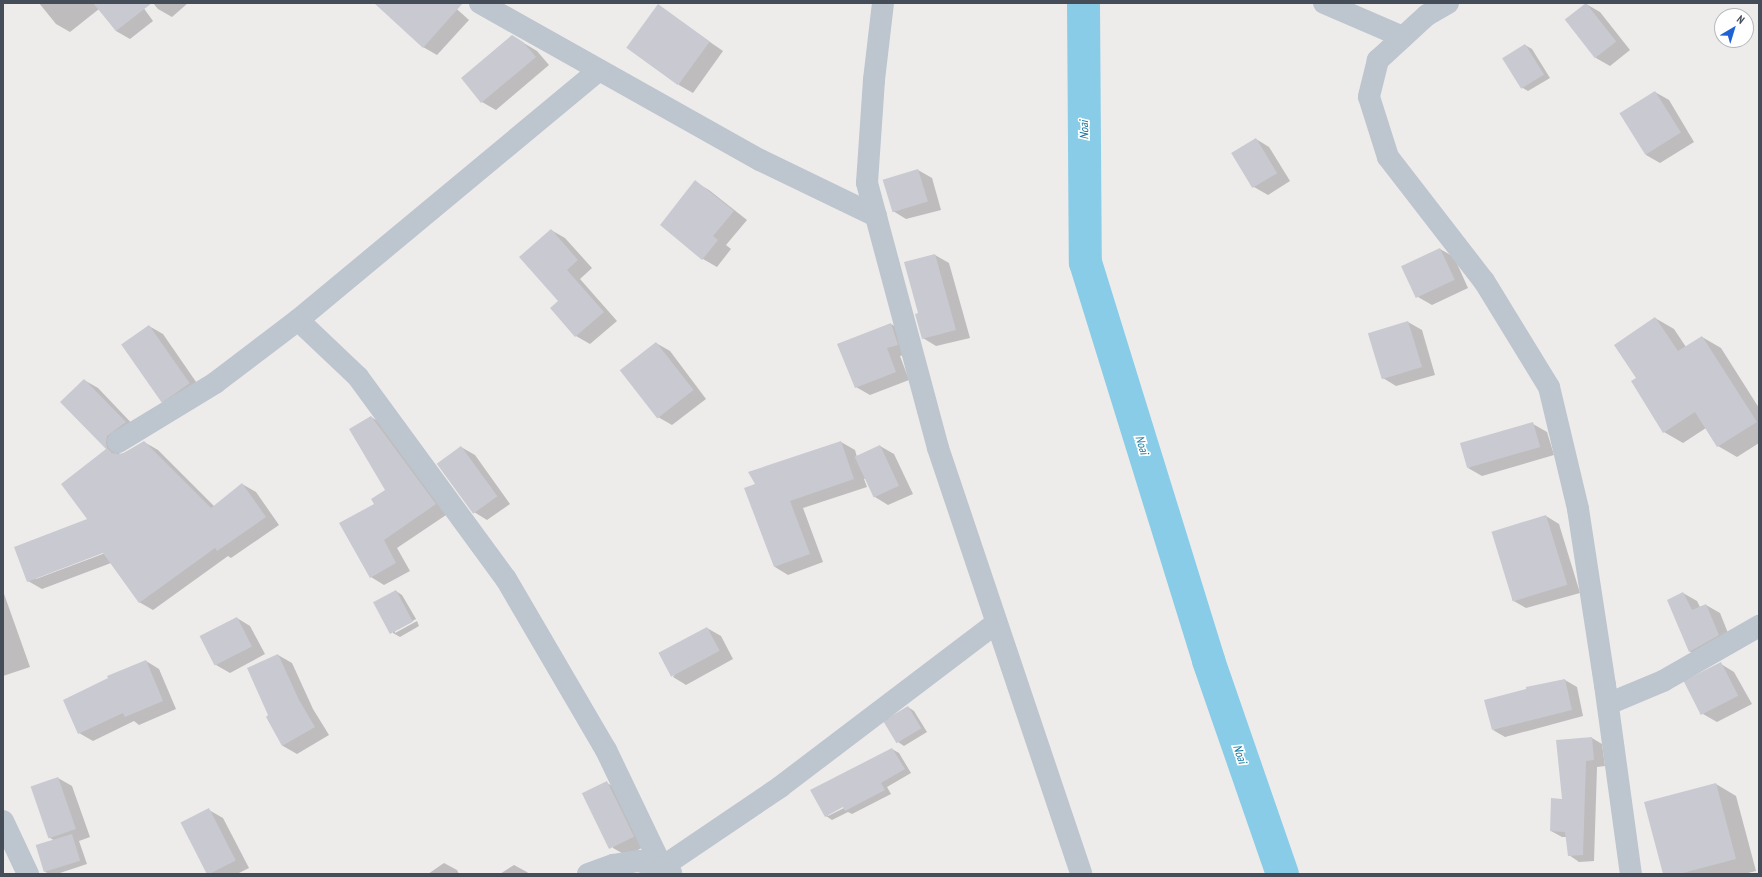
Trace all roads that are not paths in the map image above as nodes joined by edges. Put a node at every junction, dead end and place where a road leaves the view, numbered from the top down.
1 (480, 3) edge
2 (883, 3) edge
3 (1324, 3) edge
4 (1448, 3) edge
5 (1403, 37) junction
6 (599, 70) junction
7 (876, 216) junction
8 (298, 320) junction
9 (118, 442) dead end
10 (996, 623) junction
11 (1759, 626) edge
12 (1608, 704) junction
13 (3, 821) edge
14 (667, 871) edge
15 (28, 874) edge
16 (588, 874) edge
17 (1081, 874) edge
18 (1631, 874) edge

1 - 6 street
2 - 7 street
3 - 5 street
4 - 5 street
5 - 12 street
6 - 7 street
6 - 8 street
7 - 10 street
8 - 9 street
8 - 14 street
10 - 14 street
10 - 17 street
11 - 12 street
12 - 18 street
13 - 15 street
14 - 16 street

